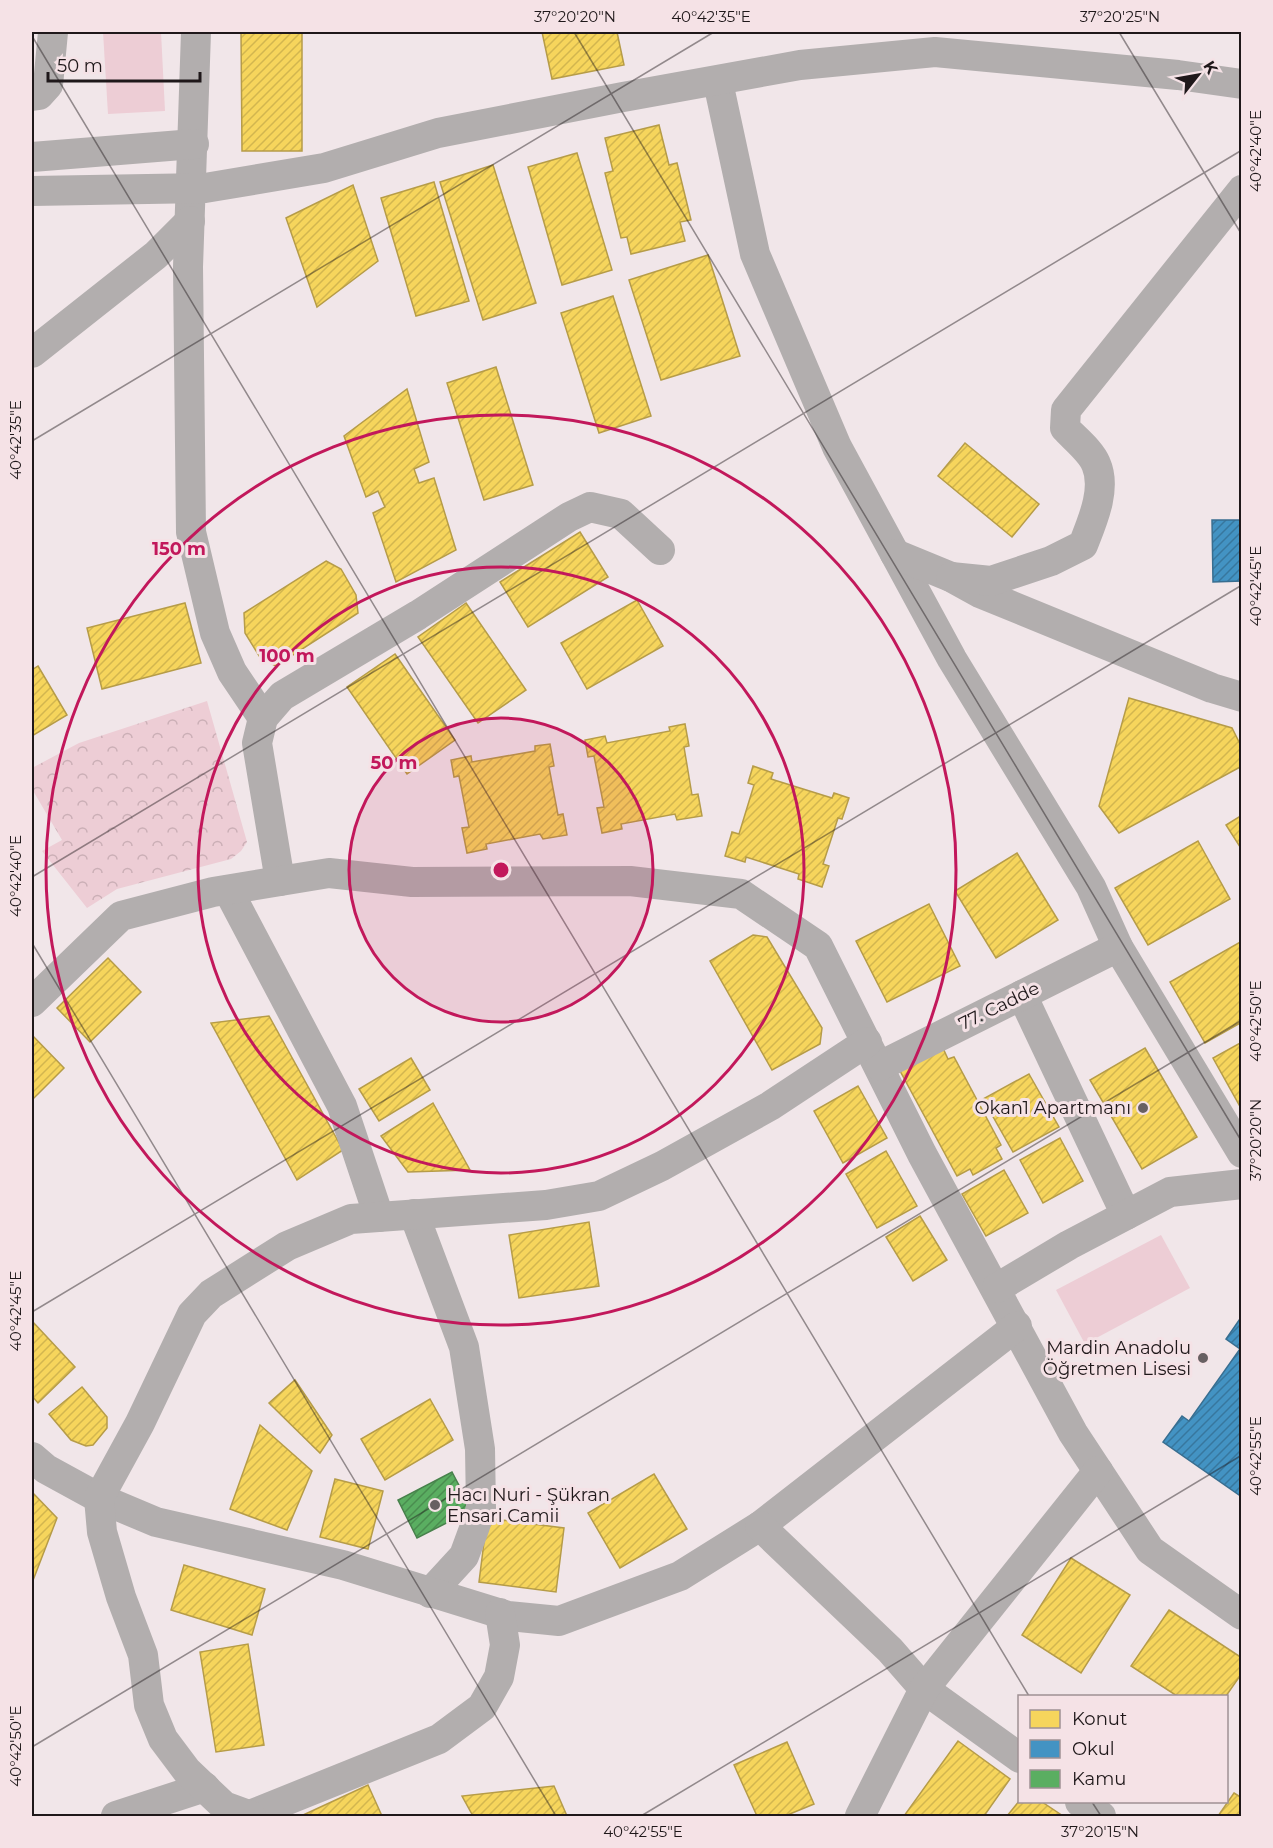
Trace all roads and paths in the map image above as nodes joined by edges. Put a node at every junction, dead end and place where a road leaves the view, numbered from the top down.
1 (53, 32) edge
2 (196, 32) edge
3 (916, 43) edge
4 (718, 81) junction
5 (1242, 84) edge
6 (32, 96) edge
7 (194, 144) junction
8 (32, 157) edge
9 (192, 188) junction
10 (1242, 190) edge
11 (32, 191) edge
12 (190, 220) junction
13 (32, 353) edge
14 (660, 550) dead end
15 (895, 554) junction
16 (951, 577) junction
17 (1242, 697) edge
18 (263, 718) junction
19 (280, 881) junction
20 (228, 890) junction
21 (1118, 947) junction
22 (1022, 995) junction
23 (32, 1002) edge
24 (874, 1054) junction
25 (1242, 1153) edge
26 (1242, 1184) edge
27 (414, 1214) junction
28 (1126, 1215) junction
29 (379, 1217) junction
30 (997, 1288) junction
31 (1017, 1326) junction
32 (32, 1457) edge
33 (1098, 1471) junction
34 (99, 1498) junction
35 (760, 1526) junction
36 (430, 1593) junction
37 (500, 1613) junction
38 (1242, 1615) edge
39 (924, 1689) junction
40 (1018, 1757) edge
41 (205, 1787) junction
42 (1082, 1803) edge
43 (116, 1816) edge
44 (250, 1816) edge
45 (861, 1816) edge
46 (1101, 1816) edge

1 - 6 street
2 - 7 street
3 - 4 street
3 - 5 street
4 - 9 street
4 - 15 street
7 - 8 street
7 - 9 street
9 - 11 street
9 - 12 street
10 - 16 street
12 - 13 street
12 - 18 street
14 - 18 street
15 - 16 street
15 - 21 street
16 - 17 street
18 - 19 street
19 - 20 street
19 - 24 street
20 - 23 street
20 - 29 street
21 - 22 street, 77. Cadde
21 - 25 street
22 - 24 street, 77. Cadde
22 - 28 street
24 - 27 street, 77. Cadde
24 - 30 street
26 - 28 street
27 - 29 street, 77. Cadde
27 - 36 street
28 - 30 street
29 - 34 street, 77. Cadde
30 - 31 street
31 - 33 street
31 - 35 street
32 - 34 street
33 - 38 street
33 - 39 street
34 - 36 street
34 - 41 street
35 - 37 street
35 - 39 street
36 - 37 street
37 - 44 street
39 - 40 street
39 - 45 street
41 - 43 street
41 - 44 street
42 - 46 street

